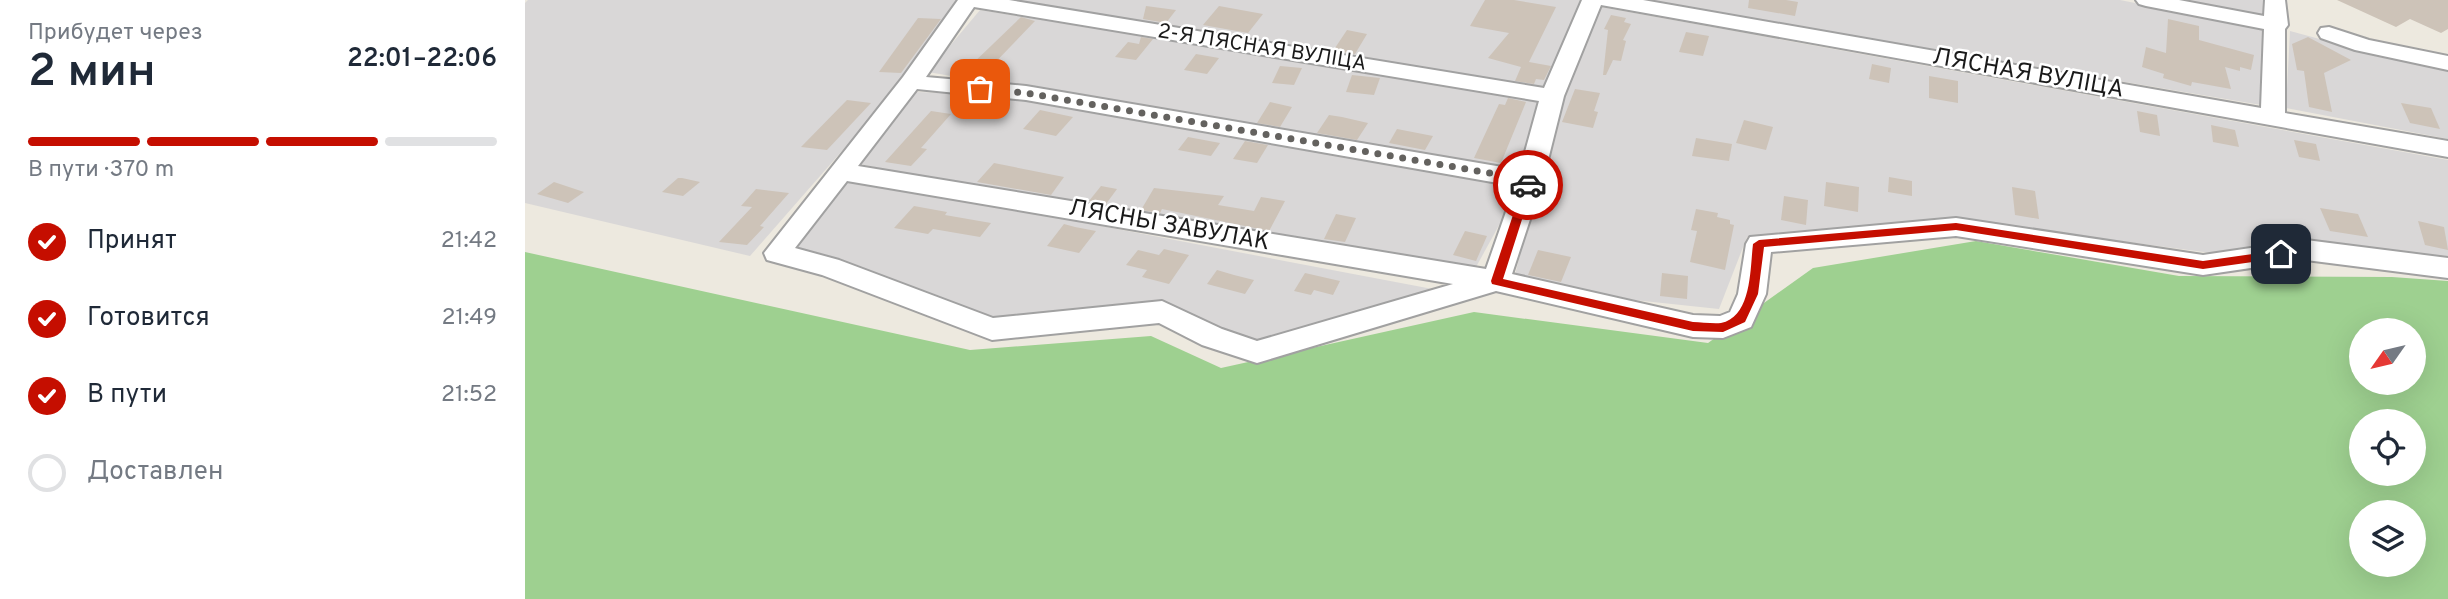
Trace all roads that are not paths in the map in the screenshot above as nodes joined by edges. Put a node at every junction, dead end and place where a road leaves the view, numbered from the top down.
1 (970, 0) edge
2 (1592, 0) edge
3 (1607, 0) edge
4 (2146, 0) edge
5 (2275, 0) edge
6 (2277, 25) junction
7 (2329, 33) dead end
8 (2448, 63) edge
9 (911, 82) junction
10 (1552, 96) junction
11 (2273, 118) junction
12 (2448, 149) edge
13 (842, 172) junction
14 (1530, 180) junction
15 (2448, 268) edge
16 (1496, 281) junction

1 - 9 street
1 - 10 street, 2-Я ЛЯСНАЯ ВУЛІЦА
2 - 10 street
3 - 11 street, ЛЯСНАЯ ВУЛІЦА
4 - 6 street
5 - 6 street
6 - 11 street
7 - 8 street
9 - 13 street
9 - 14 street
10 - 14 street
11 - 12 street, ЛЯСНАЯ ВУЛІЦА
13 - 16 street, ЛЯСНЫ ЗАВУЛАК
13 - 16 street
14 - 16 street
15 - 16 street, ЛЯСНЫ ЗАВУЛАК

